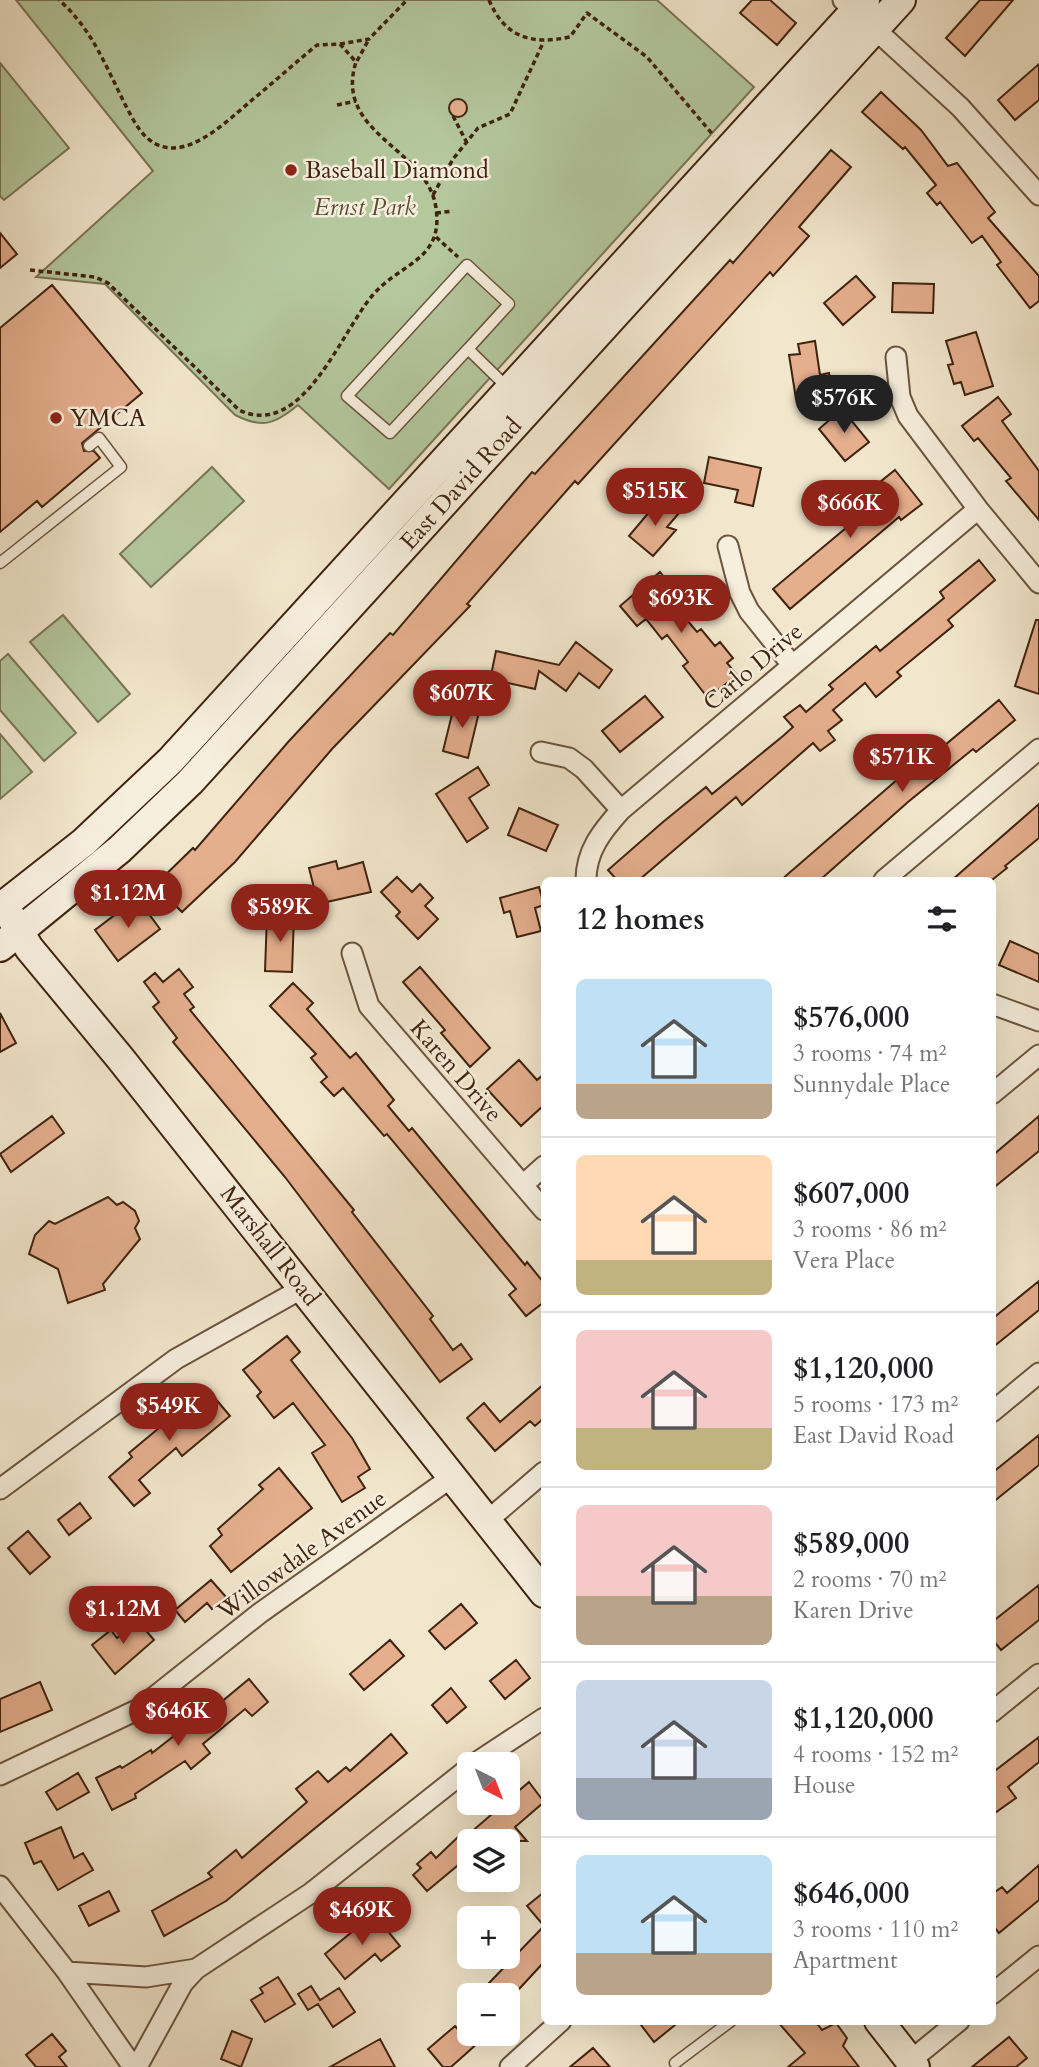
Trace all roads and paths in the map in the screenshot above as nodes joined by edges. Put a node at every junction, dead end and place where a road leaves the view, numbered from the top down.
1 (59, 0) edge
2 (407, 0) edge
3 (489, 0) edge
4 (901, 0) edge
5 (859, 10) edge
6 (369, 39) junction
7 (543, 43) junction
8 (340, 44) junction
9 (356, 62) junction
10 (356, 101) junction
11 (337, 105) dead end
12 (453, 116) dead end
13 (715, 137) dead end
14 (467, 143) junction
15 (1032, 172) edge
16 (1039, 195) edge
17 (433, 196) junction
18 (453, 211) dead end
19 (436, 213) junction
20 (436, 237) junction
21 (467, 265) junction
22 (30, 270) dead end
23 (468, 349) junction
24 (896, 357) dead end
25 (508, 388) junction
26 (530, 408) junction
27 (89, 446) dead end
28 (978, 509) junction
29 (727, 546) dead end
30 (0, 563) edge
31 (1039, 583) edge
32 (792, 665) junction
33 (1039, 749) edge
34 (541, 752) dead end
35 (621, 810) junction
36 (587, 877) edge
37 (888, 877) edge
38 (1, 903) edge
39 (10, 939) edge
40 (352, 953) dead end
41 (996, 1005) edge
42 (1039, 1021) edge
43 (1039, 1055) edge
44 (996, 1091) edge
45 (541, 1169) edge
46 (523, 1185) junction
47 (541, 1206) edge
48 (303, 1288) junction
49 (1039, 1373) edge
50 (996, 1409) edge
51 (541, 1475) edge
52 (452, 1477) junction
53 (0, 1489) edge
54 (487, 1521) junction
55 (541, 1589) edge
56 (1039, 1674) edge
57 (996, 1710) edge
58 (541, 1720) edge
59 (492, 1752) edge
60 (0, 1775) edge
61 (457, 1777) edge
62 (0, 1886) edge
63 (1039, 1956) edge
64 (196, 1969) junction
65 (67, 1972) junction
66 (996, 1991) edge
67 (557, 2025) edge
68 (726, 2025) edge
69 (882, 2025) edge
70 (955, 2025) edge
71 (675, 2063) dead end
72 (913, 2064) edge
73 (135, 2067) edge
74 (510, 2067) edge

1 - 8 path
2 - 6 path
3 - 7 path
4 - 5 street, East David Road
5 - 15 street
5 - 25 street, East David Road
5 - 26 street, East David Road
6 - 8 path
6 - 9 path
7 - 13 path
7 - 14 path
8 - 9 path
9 - 10 path
10 - 11 path
10 - 17 path
12 - 14 path
14 - 17 path
15 - 16 street
17 - 19 path
18 - 19 path
19 - 20 path
20 - 21 path
20 - 22 path
21 - 23 lane
21 - 23 lane
23 - 25 lane
24 - 28 street
25 - 26 street
25 - 38 street, East David Road
26 - 39 street, East David Road
27 - 30 lane
28 - 31 street
28 - 32 street, Carlo Drive
29 - 32 street
32 - 35 street, Carlo Drive
33 - 37 street
34 - 35 street
35 - 36 street, Carlo Drive
38 - 39 street, Marshall Road
39 - 48 street, Marshall Road
40 - 46 street, Karen Drive
41 - 42 street
43 - 44 street
45 - 46 street
46 - 47 street, Karen Drive
48 - 52 street, Marshall Road
48 - 53 street
49 - 50 street
51 - 54 street
52 - 54 street, Marshall Road
52 - 60 street, Willowdale Avenue
54 - 55 street, Marshall Road
56 - 57 street
58 - 59 street
61 - 64 street
62 - 65 street
63 - 66 street
64 - 65 street
64 - 73 street
65 - 73 street
67 - 74 street
68 - 71 lane
69 - 72 street
70 - 72 street

